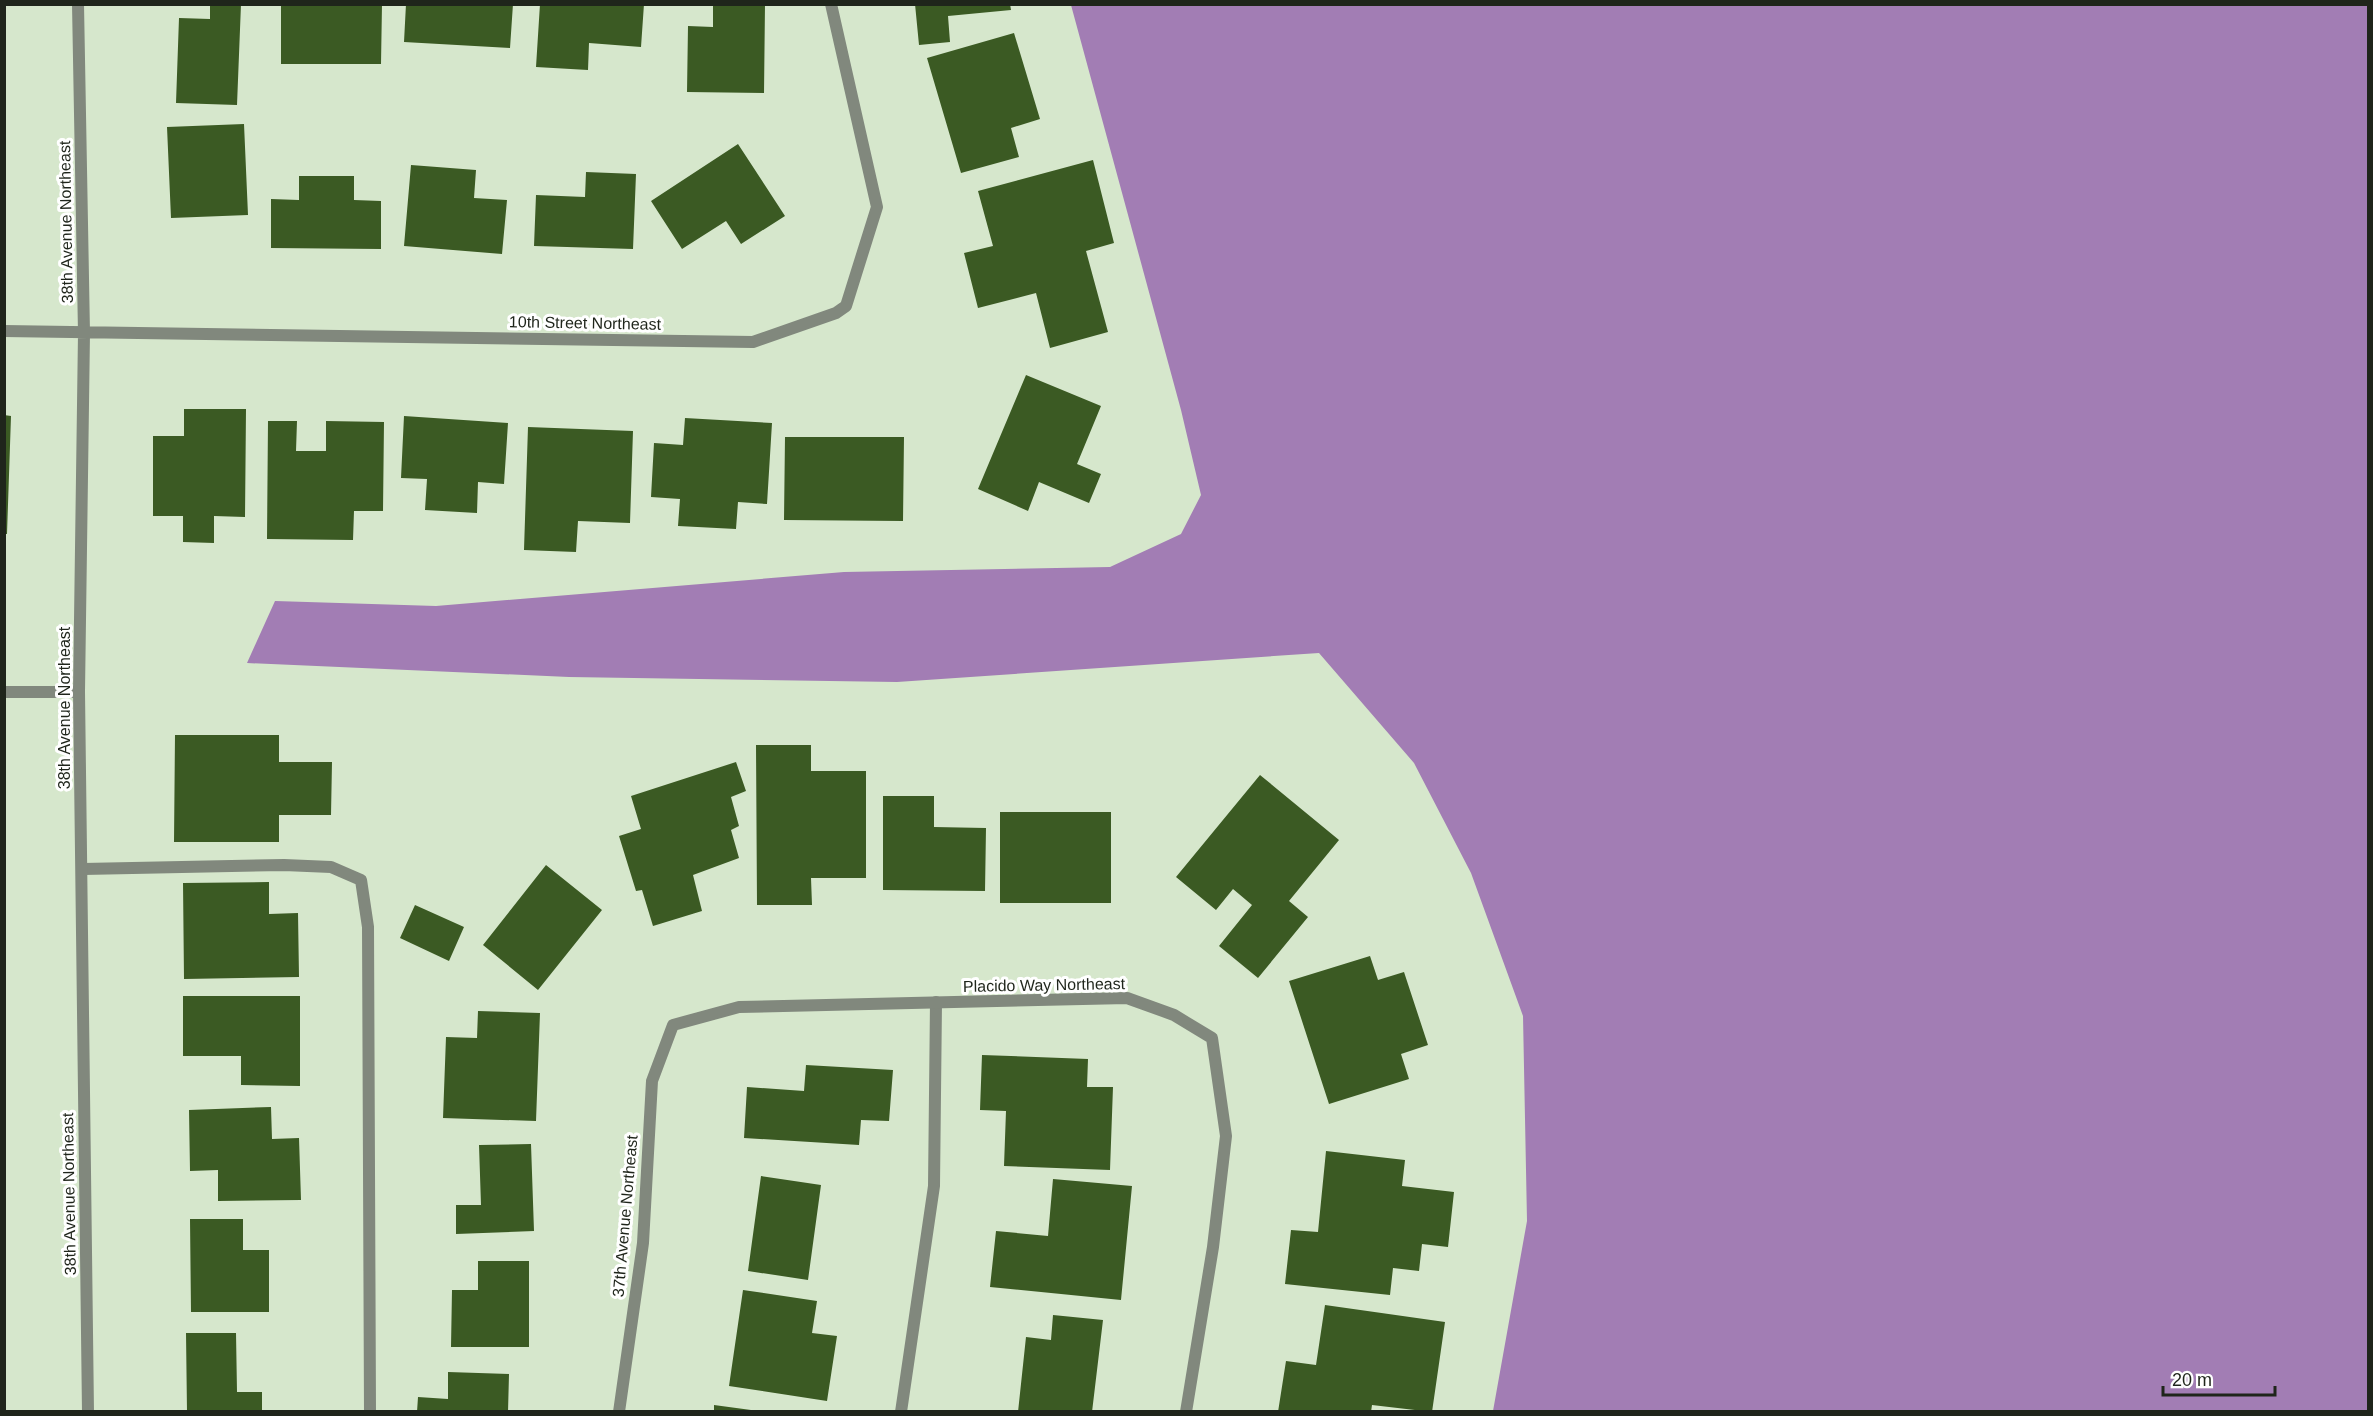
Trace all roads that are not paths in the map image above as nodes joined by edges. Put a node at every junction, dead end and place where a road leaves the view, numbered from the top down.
1 (78, 4) edge
2 (831, 4) edge
3 (4, 331) edge
4 (84, 333) junction
5 (4, 692) edge
6 (80, 692) junction
7 (83, 869) junction
8 (936, 1002) junction
9 (673, 1025) joint
10 (88, 1412) edge
11 (370, 1412) edge
12 (619, 1412) edge
13 (901, 1412) edge
14 (1186, 1412) edge

1 - 4 street, 38th Avenue Northeast
2 - 4 street, 10th Street Northeast
3 - 4 street, 10th Street Northeast
4 - 6 street, 38th Avenue Northeast
5 - 6 street
6 - 7 street, 38th Avenue Northeast
7 - 10 street, 38th Avenue Northeast
7 - 11 street
8 - 9 street, Placido Way Northeast
8 - 13 street
8 - 14 street, Placido Way Northeast
9 - 12 street, 37th Avenue Northeast

